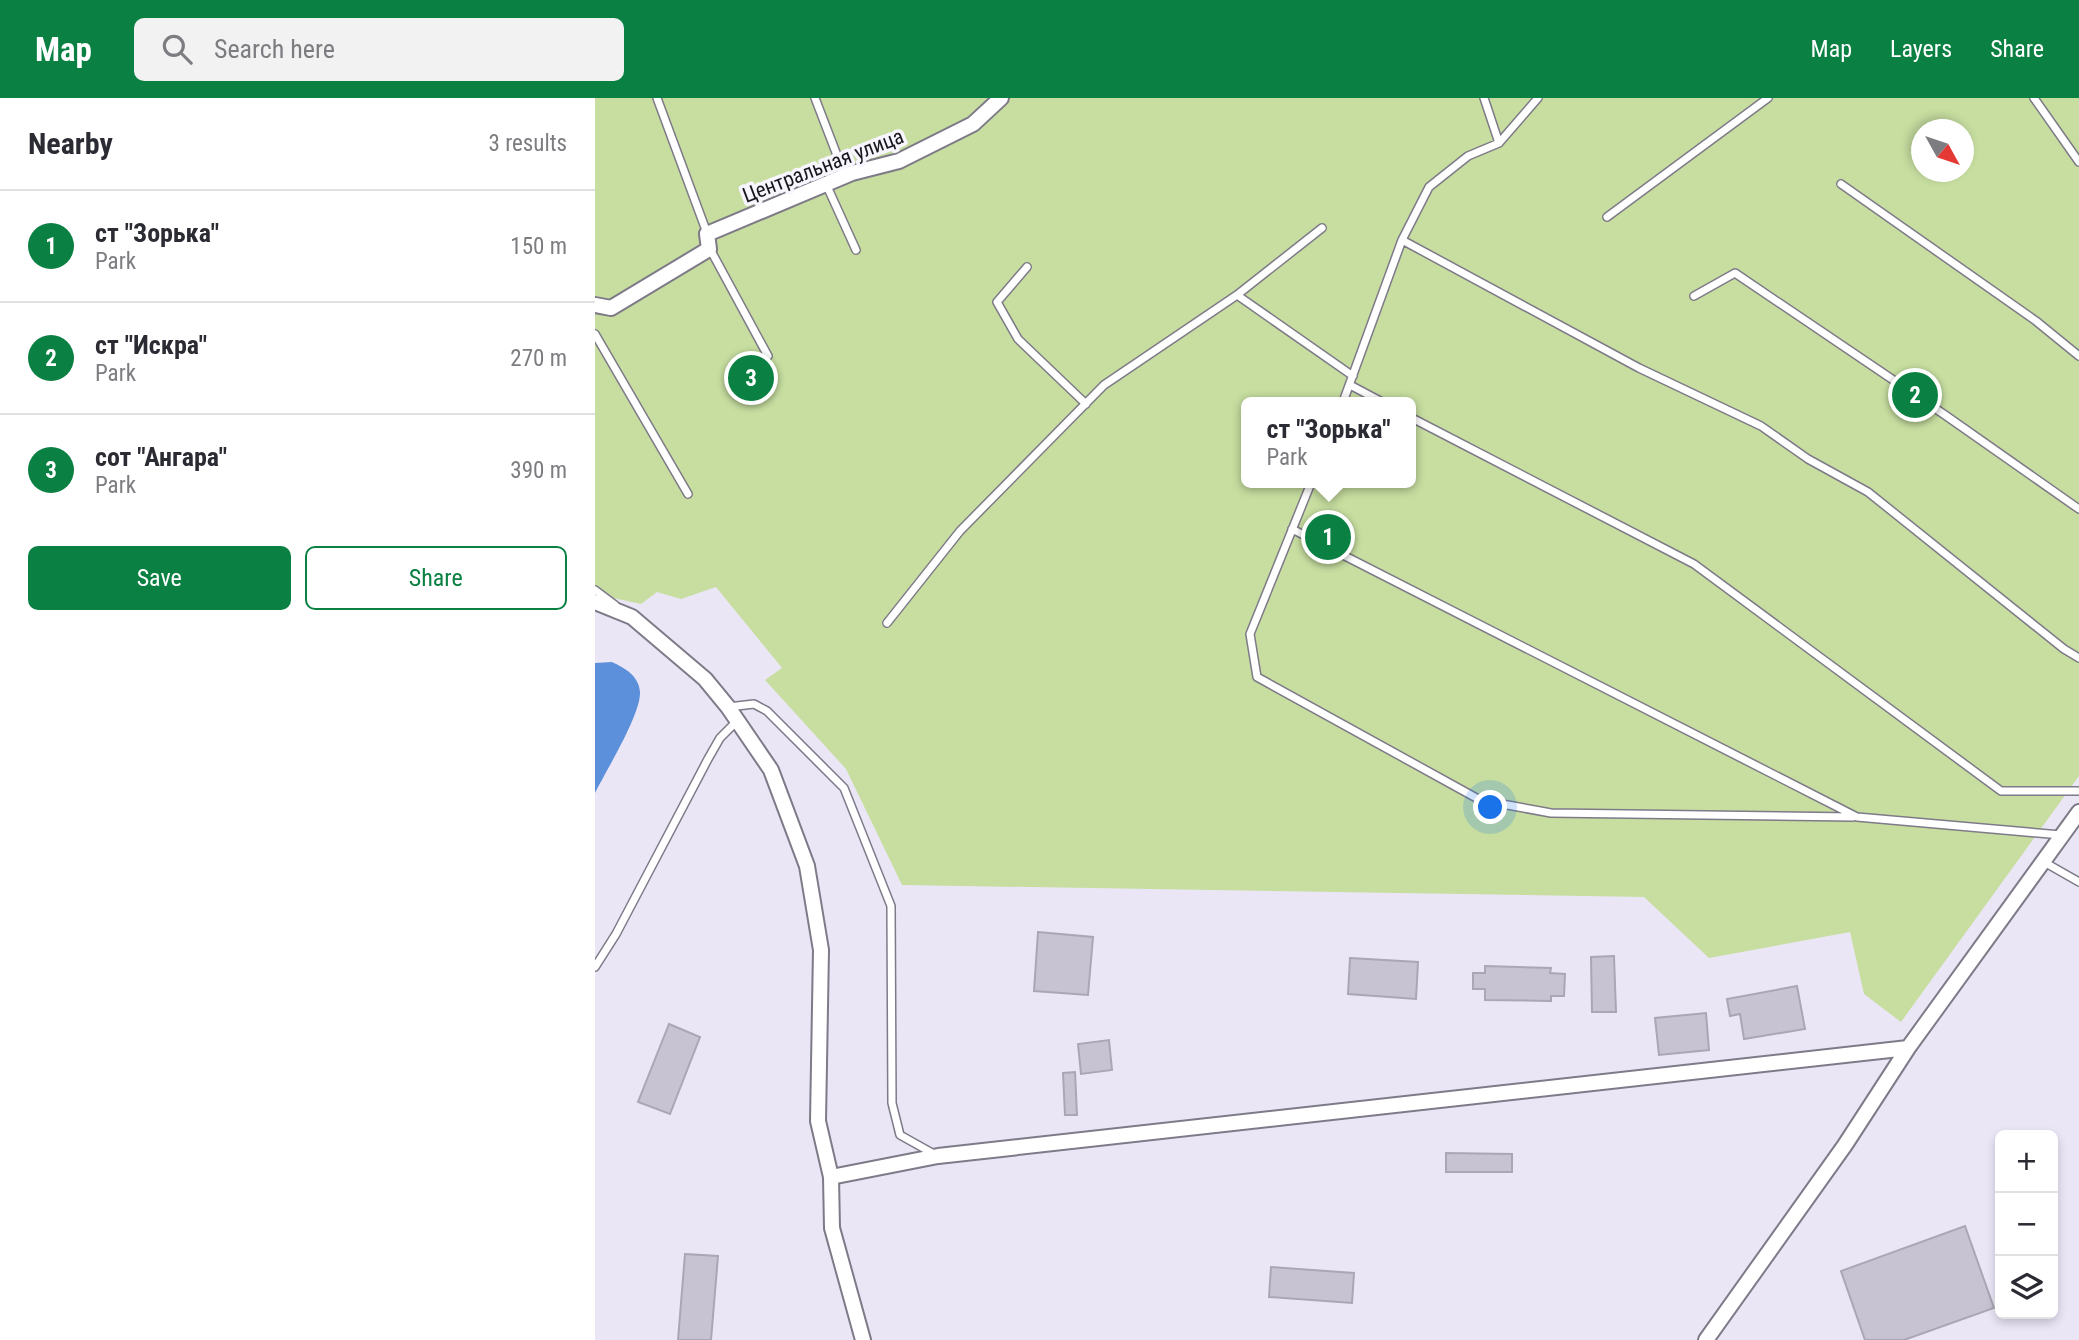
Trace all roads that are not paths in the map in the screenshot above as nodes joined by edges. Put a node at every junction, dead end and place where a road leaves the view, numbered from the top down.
1 (657, 98) edge
2 (815, 98) edge
3 (1484, 98) edge
4 (1538, 98) edge
5 (1767, 98) edge
6 (2034, 98) edge
7 (992, 101) edge
8 (1499, 143) junction
9 (2079, 162) edge
10 (845, 176) junction
11 (826, 184) junction
12 (1841, 184) dead end
13 (1607, 217) dead end
14 (1322, 228) dead end
15 (1402, 240) junction
16 (708, 241) junction
17 (856, 250) dead end
18 (1027, 267) dead end
19 (1237, 295) junction
20 (1694, 296) dead end
21 (595, 305) edge
22 (595, 334) edge
23 (768, 356) dead end
24 (2079, 356) edge
25 (1353, 376) junction
26 (1350, 385) junction
27 (1345, 397) edge
28 (1373, 397) edge
29 (1086, 404) junction
30 (1416, 420) edge
31 (1309, 488) edge
32 (688, 494) dead end
33 (2079, 509) edge
34 (1292, 529) junction
35 (595, 590) edge
36 (595, 602) edge
37 (632, 617) junction
38 (887, 623) dead end
39 (2079, 658) edge
40 (728, 707) junction
41 (737, 720) junction
42 (2079, 791) edge
43 (2079, 812) edge
44 (1857, 817) junction
45 (2063, 835) junction
46 (2044, 862) junction
47 (2079, 882) edge
48 (595, 967) edge
49 (1908, 1048) junction
50 (938, 1156) junction
51 (831, 1177) junction
52 (863, 1340) edge
53 (1706, 1340) edge

1 - 16 lane
2 - 10 lane
3 - 8 lane
4 - 8 lane
5 - 13 lane
6 - 9 lane
7 - 10 street, Центральная улица
8 - 15 lane
10 - 11 street, Центральная улица
11 - 16 street, Центральная улица
11 - 17 lane
12 - 24 lane
14 - 19 lane
15 - 25 lane
15 - 39 lane
16 - 21 street, Центральная улица
16 - 23 lane
18 - 29 lane
19 - 25 lane
19 - 29 lane
20 - 33 lane
22 - 32 lane
25 - 26 lane
26 - 27 lane
26 - 28 lane
29 - 38 lane
30 - 42 lane
31 - 34 lane
34 - 44 lane
34 - 44 lane
35 - 37 lane
36 - 37 street
37 - 40 street
40 - 41 street
40 - 50 lane
41 - 48 lane
41 - 51 street
43 - 45 street
44 - 45 lane
45 - 46 street
46 - 47 lane
46 - 49 street
49 - 50 street
49 - 53 street
50 - 51 street
51 - 52 street

